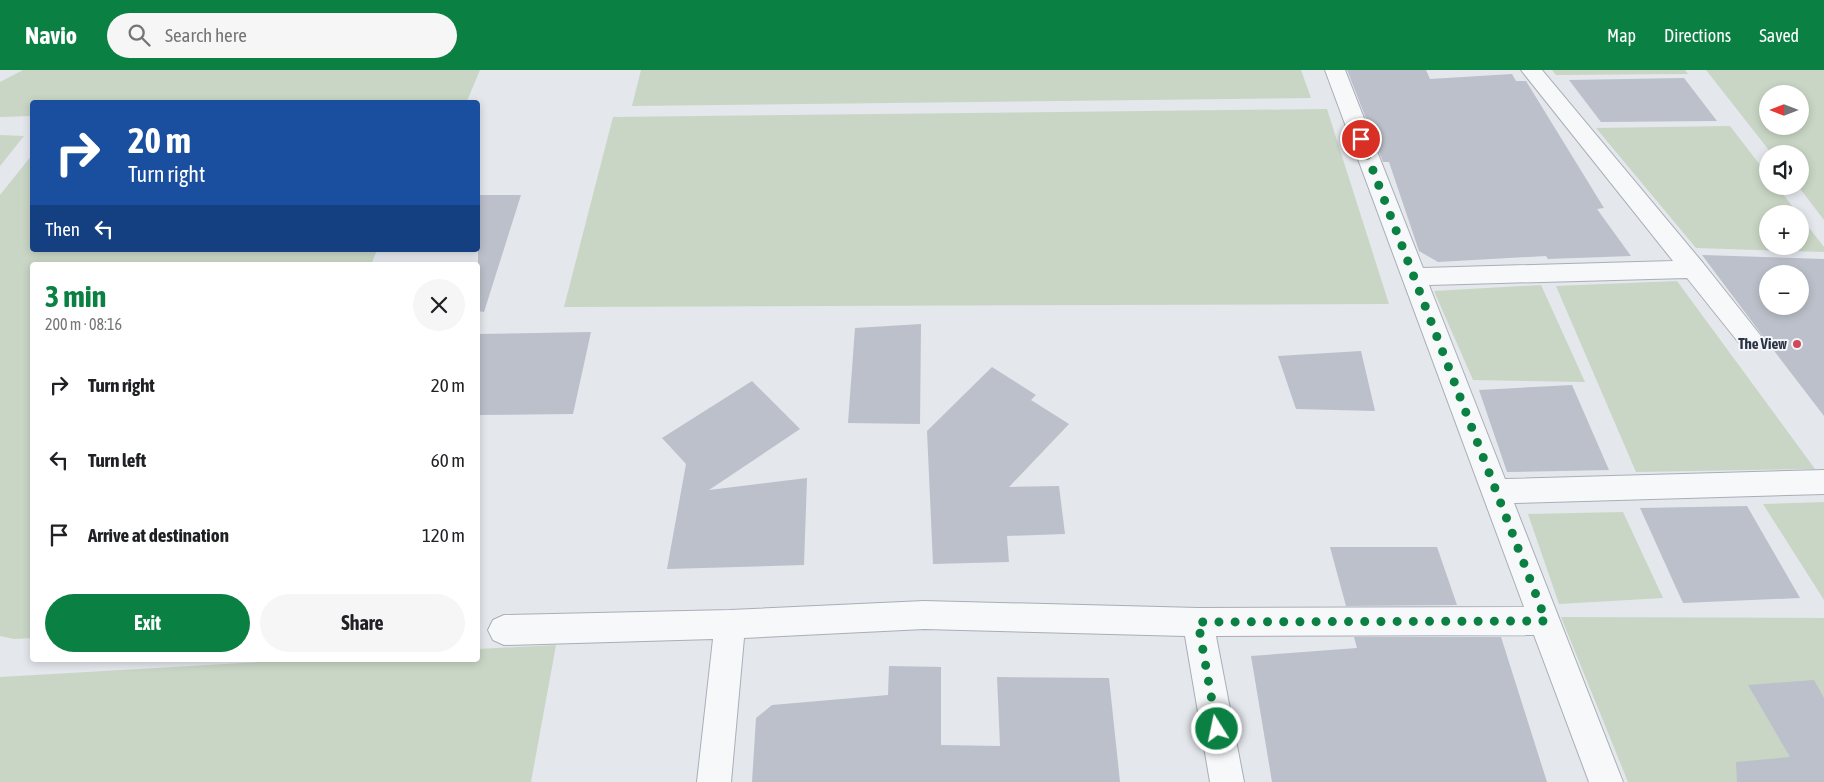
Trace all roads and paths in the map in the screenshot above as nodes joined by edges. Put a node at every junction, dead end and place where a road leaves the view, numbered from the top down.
1 (1335, 70) edge
2 (1531, 70) edge
3 (1694, 269) junction
4 (1414, 277) junction
5 (1748, 336) dead end
6 (1824, 482) edge
7 (1496, 491) junction
8 (1546, 621) junction
9 (1198, 622) junction
10 (730, 624) junction
11 (504, 630) dead end
12 (714, 782) edge
13 (1227, 782) edge
14 (1606, 782) edge

1 - 4 street
2 - 3 street
3 - 4 street
3 - 5 street
4 - 7 street
6 - 7 street
7 - 8 street
8 - 9 street
8 - 14 street
9 - 10 street
9 - 13 street
10 - 11 street
10 - 12 street

